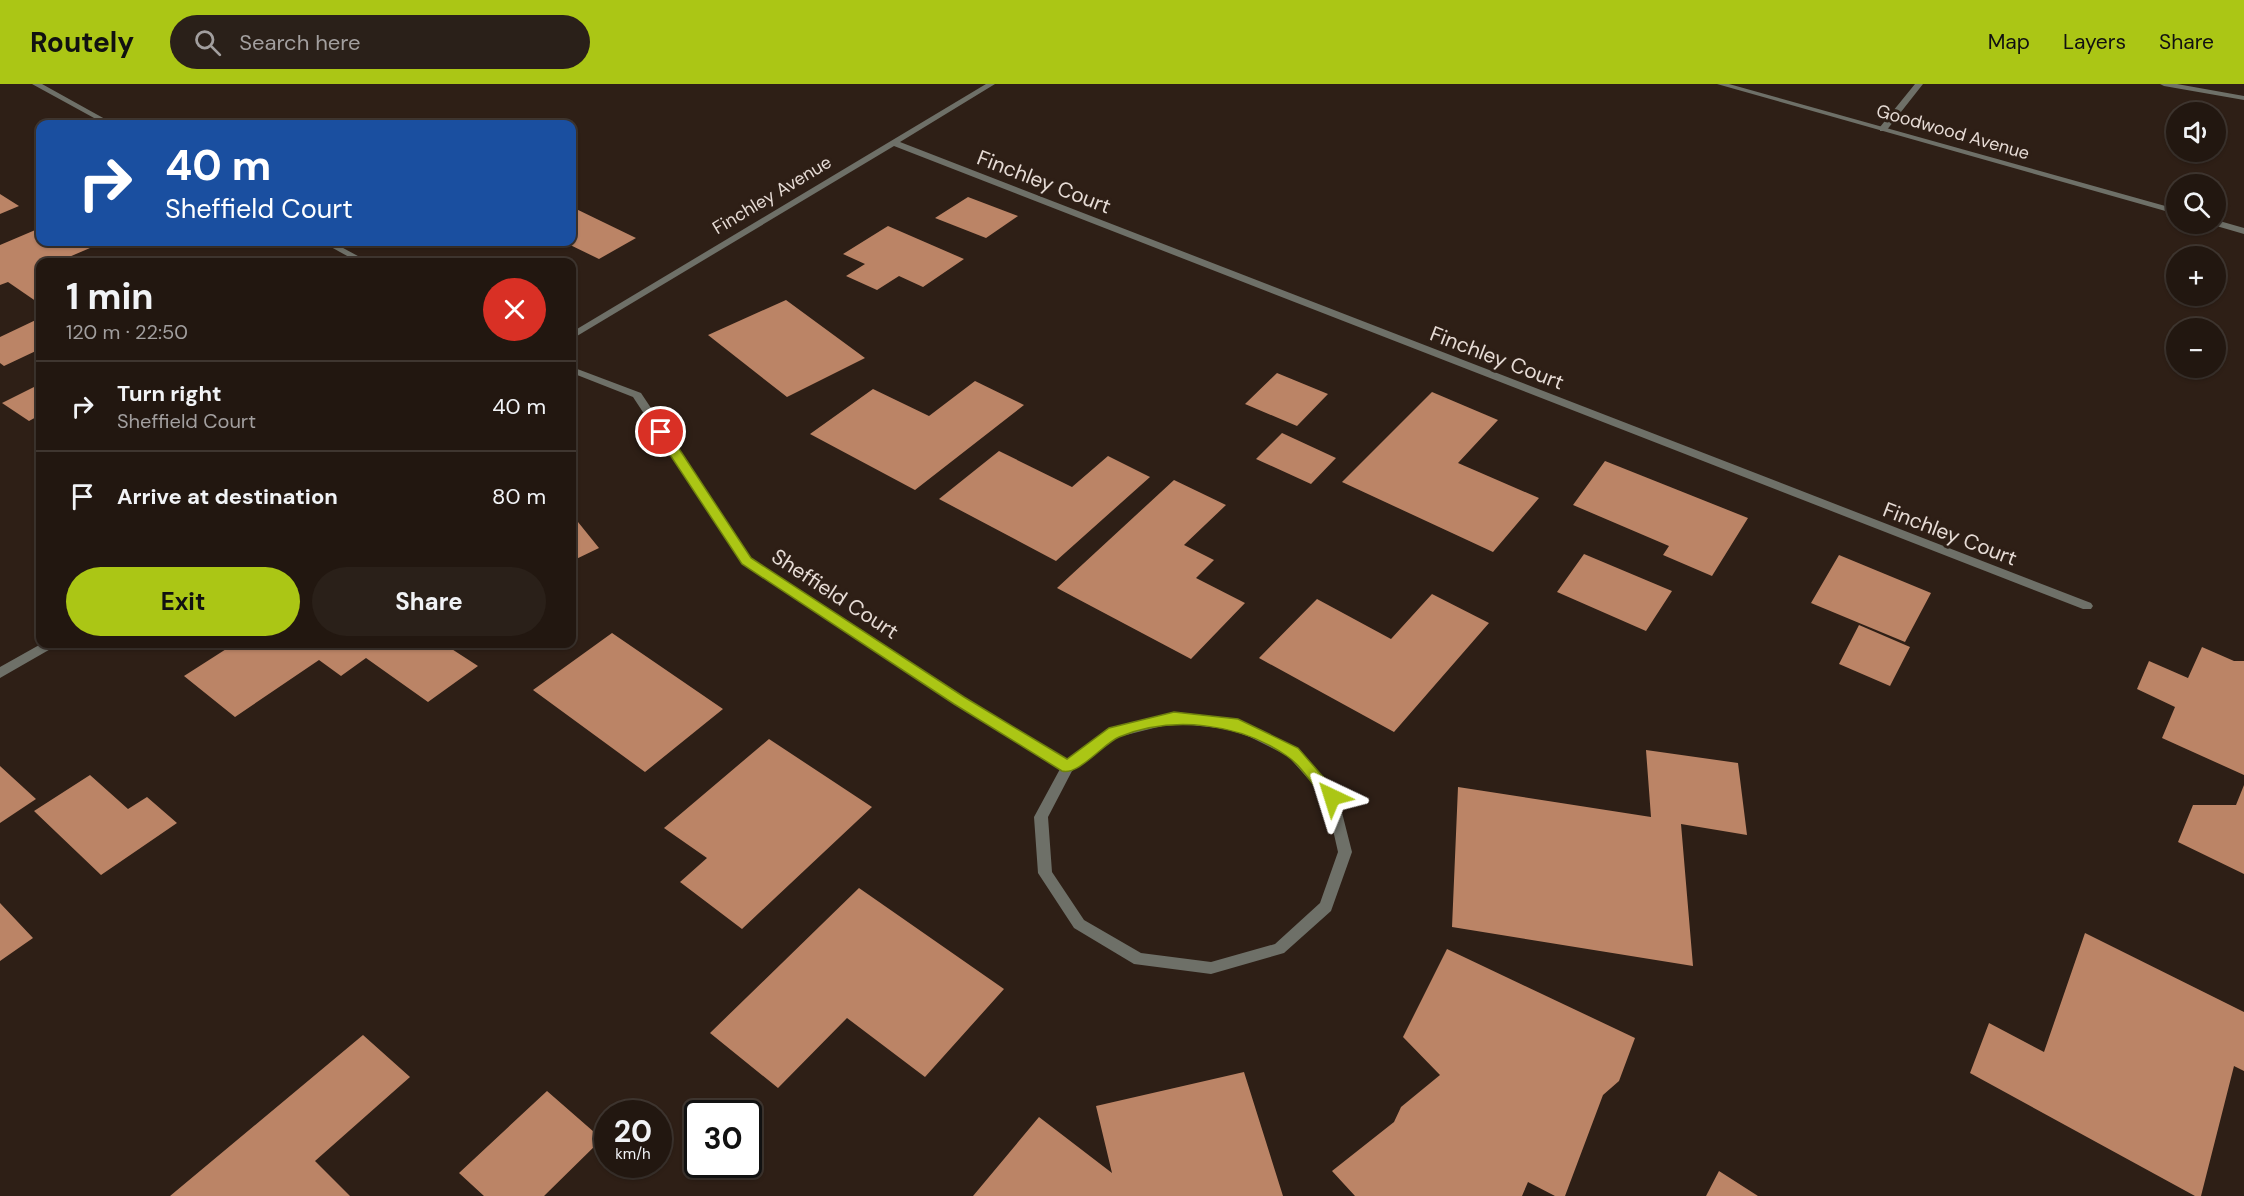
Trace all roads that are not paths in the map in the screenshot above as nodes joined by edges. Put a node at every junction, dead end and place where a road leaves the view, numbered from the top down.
1 (36, 84) edge
2 (991, 84) edge
3 (1721, 84) edge
4 (1919, 84) edge
5 (2164, 84) edge
6 (2244, 98) edge
7 (103, 120) edge
8 (1883, 129) junction
9 (894, 144) junction
10 (2166, 209) edge
11 (2226, 226) edge
12 (2244, 231) edge
13 (334, 246) edge
14 (356, 258) edge
15 (576, 334) edge
16 (576, 372) edge
17 (2087, 606) dead end
18 (43, 648) edge
19 (0, 673) edge
20 (1067, 767) junction

1 - 7 street
2 - 9 street, Finchley Avenue
3 - 8 street, Goodwood Avenue
4 - 8 street
5 - 6 street
8 - 10 street, Goodwood Avenue
9 - 15 street, Finchley Avenue
9 - 17 street, Finchley Court
11 - 12 street
13 - 14 street
16 - 20 street, Sheffield Court
18 - 19 street
20 - 20 street

